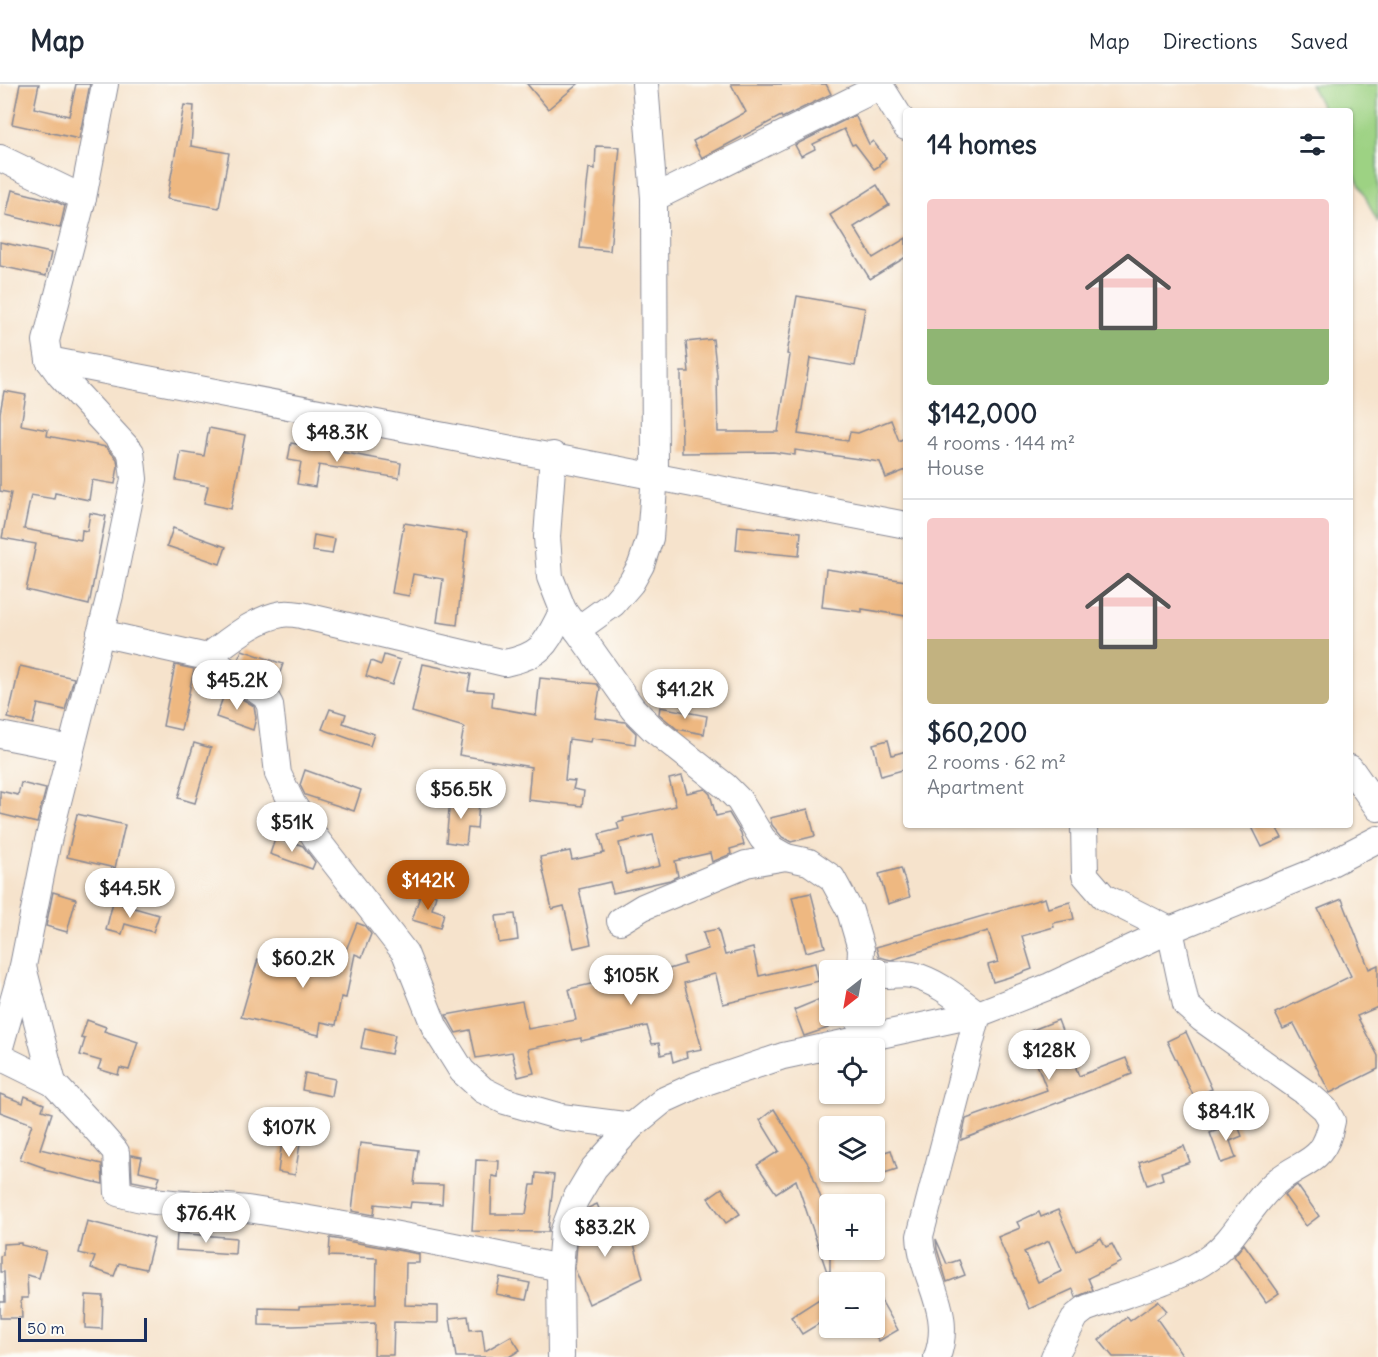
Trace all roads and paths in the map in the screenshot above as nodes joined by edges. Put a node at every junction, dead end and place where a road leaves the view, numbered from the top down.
1 (105, 84) edge
2 (645, 84) edge
3 (880, 85) edge
4 (903, 122) edge
5 (0, 158) edge
6 (83, 198) junction
7 (654, 198) junction
8 (49, 360) junction
9 (553, 455) junction
10 (655, 476) junction
11 (903, 524) edge
12 (570, 620) junction
13 (100, 633) junction
14 (207, 657) junction
15 (0, 735) edge
16 (71, 749) junction
17 (1353, 772) edge
18 (1378, 808) edge
19 (1084, 828) edge
20 (1378, 838) edge
21 (786, 857) junction
22 (620, 921) dead end
23 (1170, 930) junction
24 (865, 960) edge
25 (23, 966) junction
26 (885, 974) edge
27 (978, 1014) junction
28 (862, 1026) edge
29 (876, 1037) junction
30 (0, 1047) edge
31 (0, 1057) edge
32 (53, 1083) junction
33 (632, 1126) junction
34 (560, 1268) junction
35 (561, 1357) edge
36 (937, 1357) edge
37 (1054, 1357) edge

1 - 6 street
2 - 7 street
3 - 4 street
3 - 7 street
5 - 6 street
6 - 8 street
7 - 10 street
8 - 9 street
8 - 13 street
9 - 10 street
9 - 12 street
10 - 11 street
10 - 12 street
12 - 14 street
12 - 21 street
13 - 14 street
13 - 16 street
14 - 33 street
15 - 16 street
16 - 25 street
17 - 18 street
19 - 23 street
20 - 23 street
21 - 22 street
21 - 24 street
23 - 27 street
23 - 37 street
25 - 30 street
25 - 32 street
26 - 27 street
27 - 29 street
27 - 36 street
28 - 29 street
29 - 33 street
31 - 32 street
32 - 34 street
33 - 34 street
34 - 35 street

